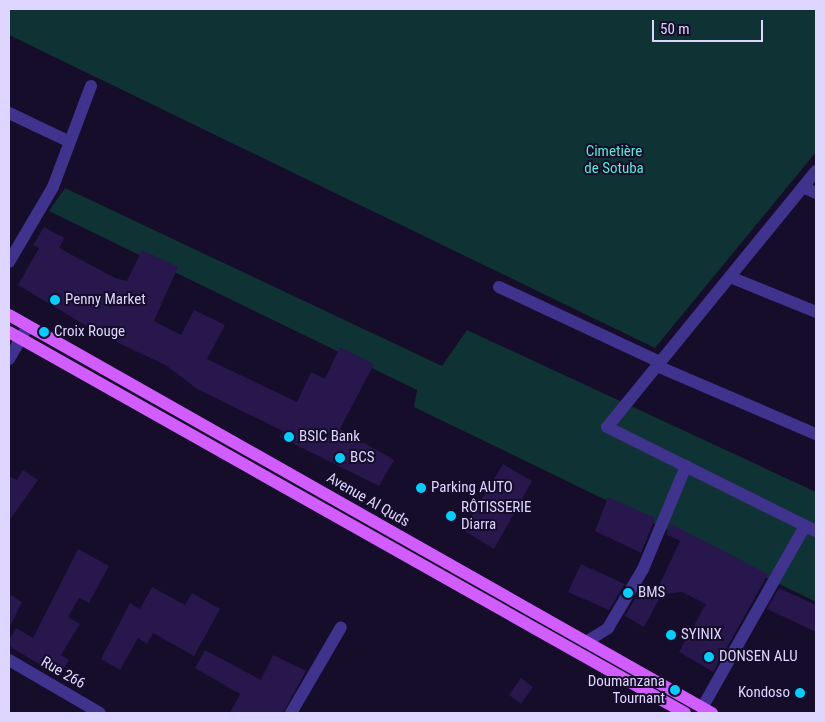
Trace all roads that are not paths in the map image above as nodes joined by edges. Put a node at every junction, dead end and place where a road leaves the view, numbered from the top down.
1 (91, 86) dead end
2 (9, 112) edge
3 (68, 141) junction
4 (816, 171) edge
5 (803, 187) junction
6 (816, 193) edge
7 (9, 262) edge
8 (730, 277) junction
9 (499, 287) dead end
10 (816, 312) edge
11 (9, 315) edge
12 (28, 326) junction
13 (9, 332) edge
14 (21, 339) junction
15 (9, 359) edge
16 (658, 364) junction
17 (816, 434) edge
18 (686, 466) junction
19 (811, 528) edge
20 (341, 627) dead end
21 (586, 642) junction
22 (9, 660) edge
23 (707, 711) edge
24 (100, 713) edge
25 (291, 713) edge
26 (685, 713) edge

1 - 3 street
2 - 3 street
3 - 7 street
4 - 5 street
5 - 6 street
5 - 8 street
8 - 10 street
8 - 16 street
9 - 16 street
11 - 12 main road, Avenue Al Quds
12 - 14 street
12 - 21 main road, Avenue Al Quds
13 - 14 main road, Avenue Al Quds
14 - 15 street
14 - 26 main road, Avenue Al Quds
16 - 17 street
16 - 18 street
18 - 19 street
18 - 21 street
19 - 23 street
20 - 25 street
21 - 23 main road, Avenue Al Quds
22 - 24 street, Rue 266

